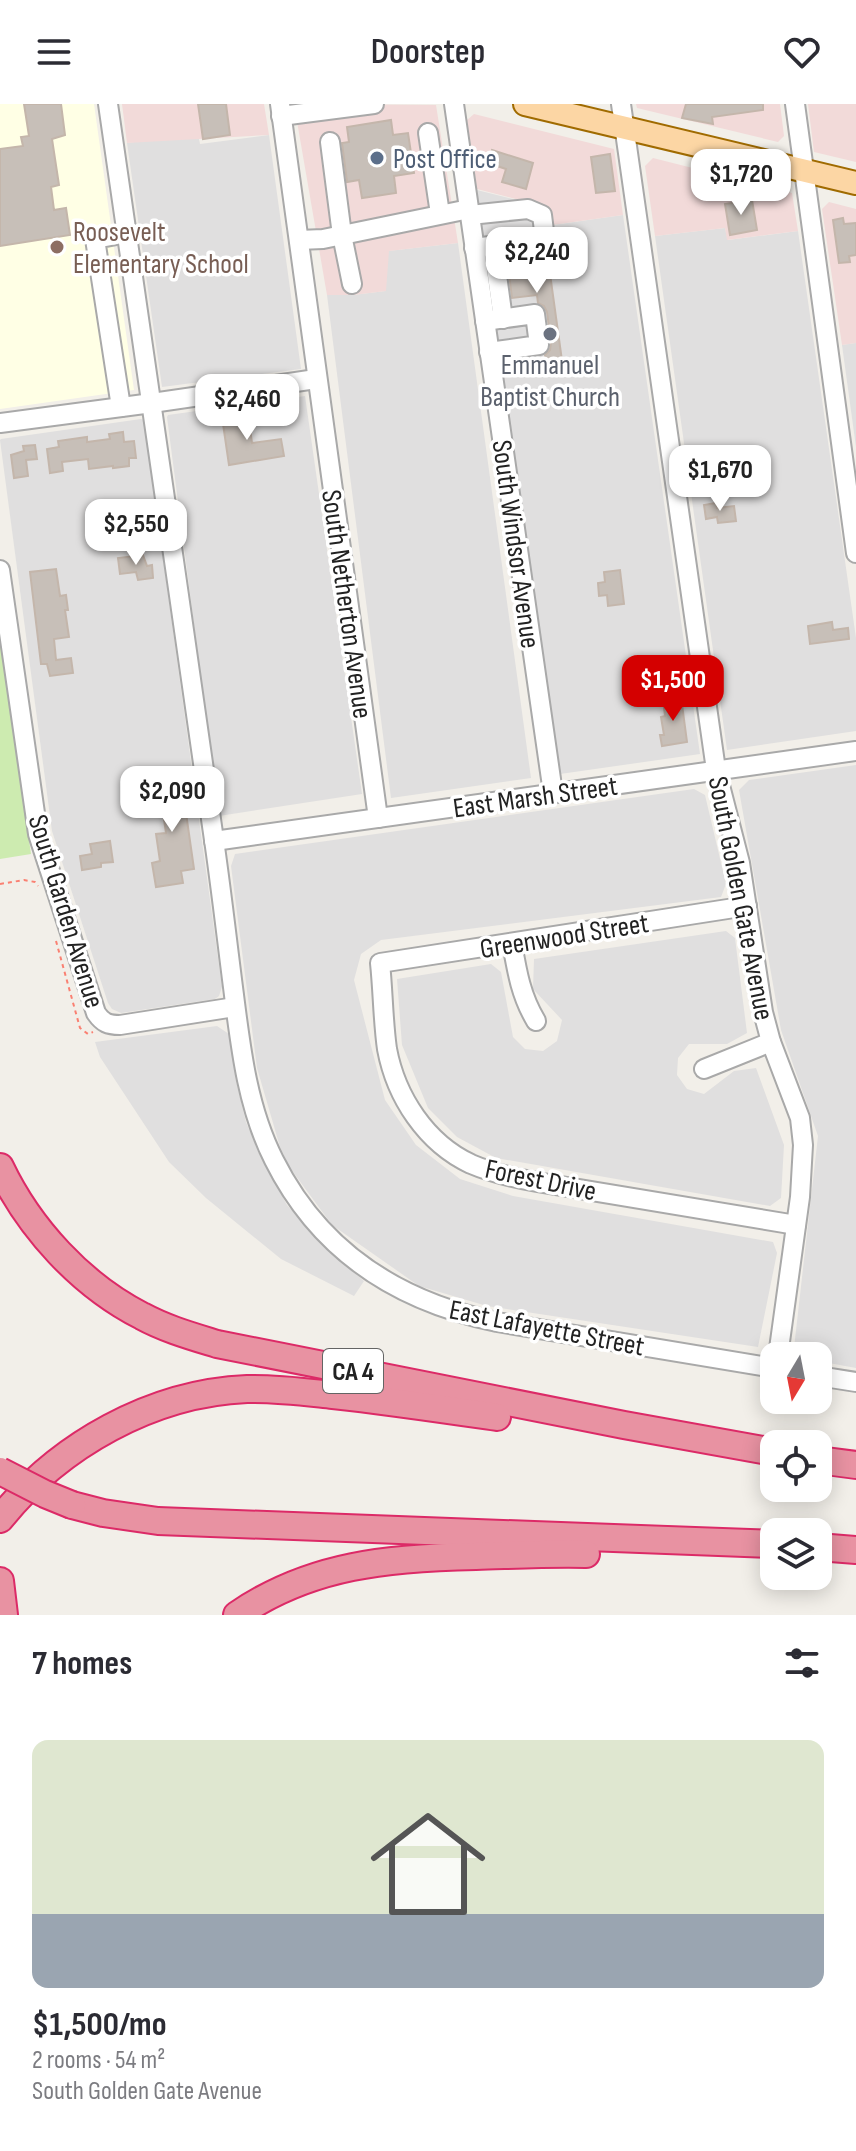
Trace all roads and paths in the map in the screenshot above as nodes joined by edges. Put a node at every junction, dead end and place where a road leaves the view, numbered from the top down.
1 (108, 104) edge
2 (374, 104) edge
3 (454, 104) edge
4 (525, 104) edge
5 (621, 104) edge
6 (795, 104) edge
7 (280, 110) edge
8 (625, 127) junction
9 (428, 133) dead end
10 (330, 142) dead end
11 (803, 169) junction
12 (856, 183) edge
13 (469, 212) junction
14 (440, 214) junction
15 (127, 233) junction
16 (342, 235) junction
17 (299, 240) junction
18 (484, 247) junction
19 (352, 284) dead end
20 (494, 320) junction
21 (489, 352) junction
22 (316, 379) junction
23 (152, 403) junction
24 (121, 407) junction
25 (0, 423) edge
26 (856, 553) edge
27 (0, 570) edge
28 (856, 751) edge
29 (716, 770) junction
30 (553, 793) junction
31 (378, 818) junction
32 (214, 841) junction
33 (0, 884) edge
34 (43, 894) dead end
35 (747, 906) junction
36 (55, 938) dead end
37 (512, 943) junction
38 (380, 963) joint
39 (235, 1007) junction
40 (536, 1021) dead end
41 (80, 1028) dead end
42 (771, 1042) junction
43 (704, 1069) dead end
44 (0, 1167) edge
45 (796, 1225) junction
46 (780, 1342) edge
47 (760, 1366) edge
48 (832, 1378) edge
49 (856, 1382) edge
50 (760, 1450) edge
51 (760, 1451) edge
52 (832, 1462) edge
53 (856, 1465) edge
54 (0, 1471) edge
55 (0, 1519) edge
56 (760, 1543) edge
57 (832, 1548) edge
58 (856, 1551) edge
59 (832, 1553) edge
60 (760, 1556) edge
61 (0, 1581) edge
62 (4, 1615) edge
63 (237, 1615) edge

1 - 15 street, East Lafayette Street
2 - 7 street
3 - 13 street, South Windsor Avenue
4 - 8 main road
5 - 8 street, South Golden Gate Avenue
6 - 11 street
7 - 17 street, South Netherton Avenue
8 - 11 main road
8 - 29 street, South Golden Gate Avenue
9 - 14 street
10 - 16 street
11 - 12 main road
11 - 26 street
13 - 14 street
13 - 18 street, South Windsor Avenue
13 - 18 street
14 - 16 street
15 - 23 street, East Lafayette Street
15 - 24 street
16 - 17 street
16 - 19 street
17 - 22 street, South Netherton Avenue
18 - 20 street, South Windsor Avenue
20 - 21 street, South Windsor Avenue
20 - 21 street
21 - 30 street, South Windsor Avenue
22 - 23 street
22 - 31 street, South Netherton Avenue
23 - 24 street
23 - 32 street, East Lafayette Street
24 - 25 street
27 - 39 street, South Garden Avenue
28 - 29 street, East Marsh Street
29 - 30 street, East Marsh Street
29 - 35 street, South Golden Gate Avenue
30 - 31 street, East Marsh Street
31 - 32 street, East Marsh Street
32 - 39 street, East Lafayette Street
33 - 34 path
35 - 37 street, Greenwood Street
35 - 42 street, South Golden Gate Avenue
36 - 41 path
37 - 38 street, Greenwood Street
37 - 40 street
38 - 45 street, Forest Drive
39 - 47 street, East Lafayette Street
42 - 43 street
42 - 45 street, South Golden Gate Avenue
44 - 50 highway, CA 4
45 - 46 street, South Golden Gate Avenue
48 - 49 street
51 - 55 highway
52 - 53 highway
54 - 56 highway, bridge
57 - 58 highway
58 - 59 highway
60 - 63 highway
61 - 62 highway

